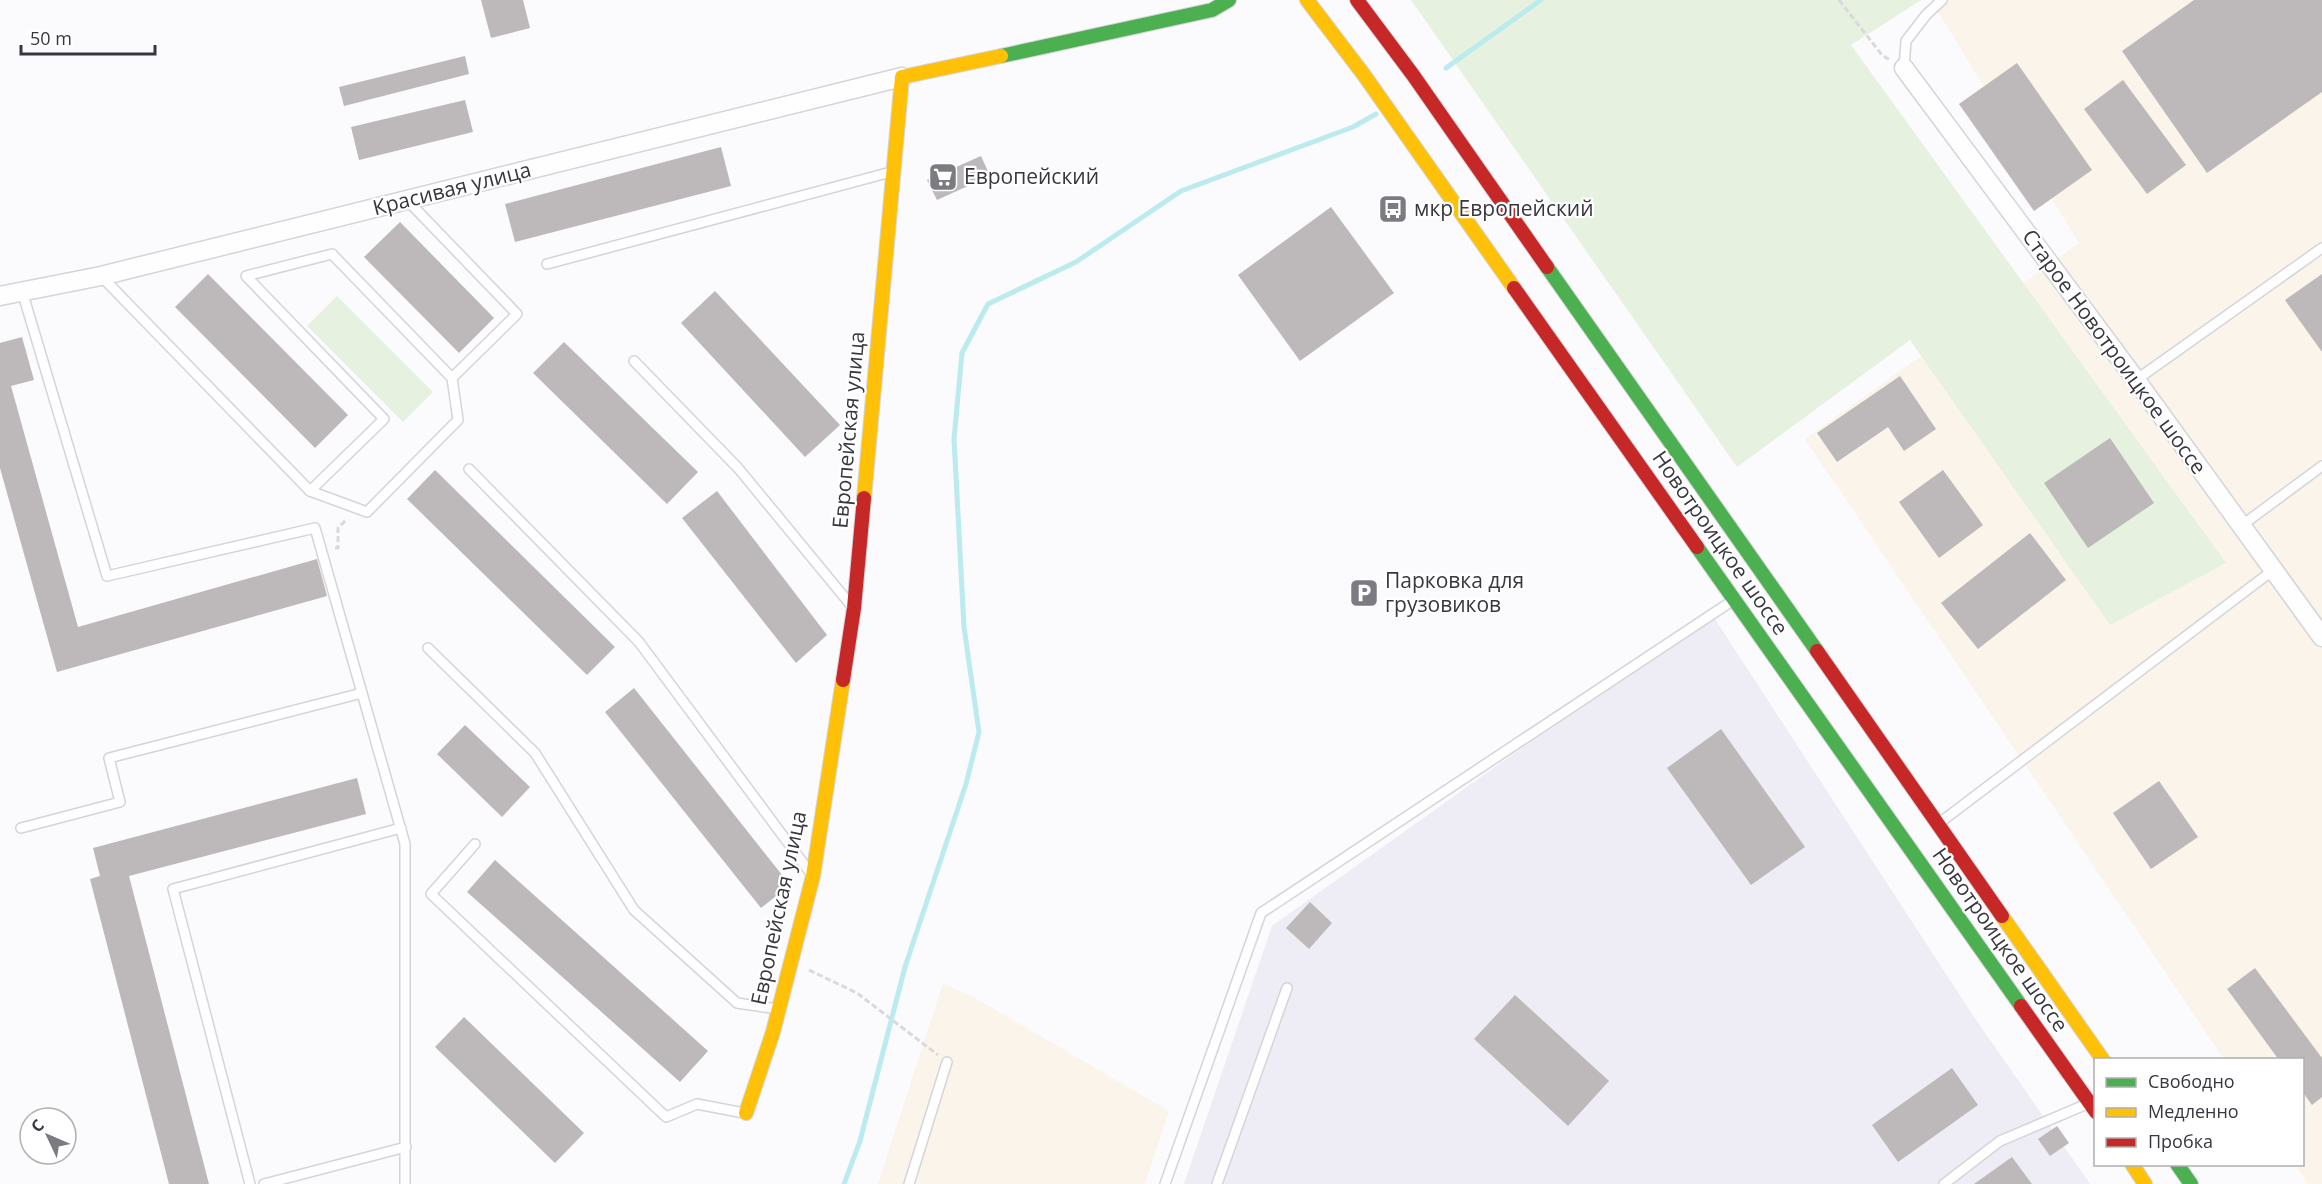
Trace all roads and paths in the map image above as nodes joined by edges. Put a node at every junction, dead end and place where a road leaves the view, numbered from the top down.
1 (1229, 0) edge
2 (1307, 0) edge
3 (1358, 0) edge
4 (1839, 0) edge
5 (1942, 0) edge
6 (1904, 68) junction
7 (902, 77) junction
8 (893, 172) junction
9 (407, 200) junction
10 (2322, 248) edge
11 (547, 264) dead end
12 (101, 276) junction
13 (22, 291) junction
14 (0, 296) edge
15 (634, 361) dead end
16 (452, 378) junction
17 (2136, 380) junction
18 (2322, 466) edge
19 (470, 469) dead end
20 (310, 491) junction
21 (358, 509) junction
22 (2241, 526) junction
23 (322, 552) junction
24 (2272, 571) junction
25 (1734, 600) junction
26 (854, 608) junction
27 (2322, 638) edge
28 (428, 648) dead end
29 (362, 693) junction
30 (1937, 825) junction
31 (21, 828) dead end
32 (400, 828) junction
33 (475, 844) dead end
34 (813, 876) junction
35 (791, 962) junction
36 (1287, 988) dead end
37 (779, 1010) junction
38 (2102, 1058) edge
39 (947, 1062) joint
40 (2092, 1108) edge
41 (746, 1113) joint
42 (406, 1146) junction
43 (2133, 1166) edge
44 (2178, 1166) edge
45 (250, 1184) edge
46 (264, 1184) edge
47 (405, 1184) edge
48 (909, 1184) edge
49 (1165, 1184) edge
50 (1217, 1184) edge
51 (1944, 1184) edge
52 (2145, 1184) edge
53 (2191, 1184) edge

1 - 7 main road
2 - 25 main road, Новотроицкое шоссе
3 - 30 main road, Новотроицкое шоссе
4 - 6 path
5 - 6 lane
6 - 17 street, Старое Новотроицкое шоссе
7 - 8 main road, Европейская улица
7 - 9 street, Красивая улица
8 - 11 lane
8 - 26 main road, Европейская улица
9 - 12 street, Красивая улица
9 - 16 lane
10 - 17 lane
12 - 13 street, Красивая улица
12 - 20 lane
13 - 14 street, Красивая улица
13 - 23 lane
15 - 26 lane
16 - 20 lane
16 - 21 lane
17 - 22 street, Старое Новотроицкое шоссе
18 - 22 lane
19 - 34 lane
20 - 21 lane
21 - 23 path
22 - 24 street, Старое Новотроицкое шоссе
23 - 29 lane
24 - 27 street, Старое Новотроицкое шоссе
24 - 30 lane
25 - 40 main road, Новотроицкое шоссе
25 - 49 lane
26 - 34 main road, Европейская улица
28 - 37 lane
29 - 31 lane
29 - 32 lane
30 - 38 main road, Новотроицкое шоссе
32 - 42 lane
32 - 45 lane
33 - 41 lane
34 - 35 main road, Европейская улица
35 - 37 main road, Европейская улица
35 - 39 path
36 - 50 lane
37 - 41 main road, Европейская улица
39 - 48 lane
40 - 51 lane
42 - 46 lane
42 - 47 lane
43 - 52 main road
44 - 53 main road

